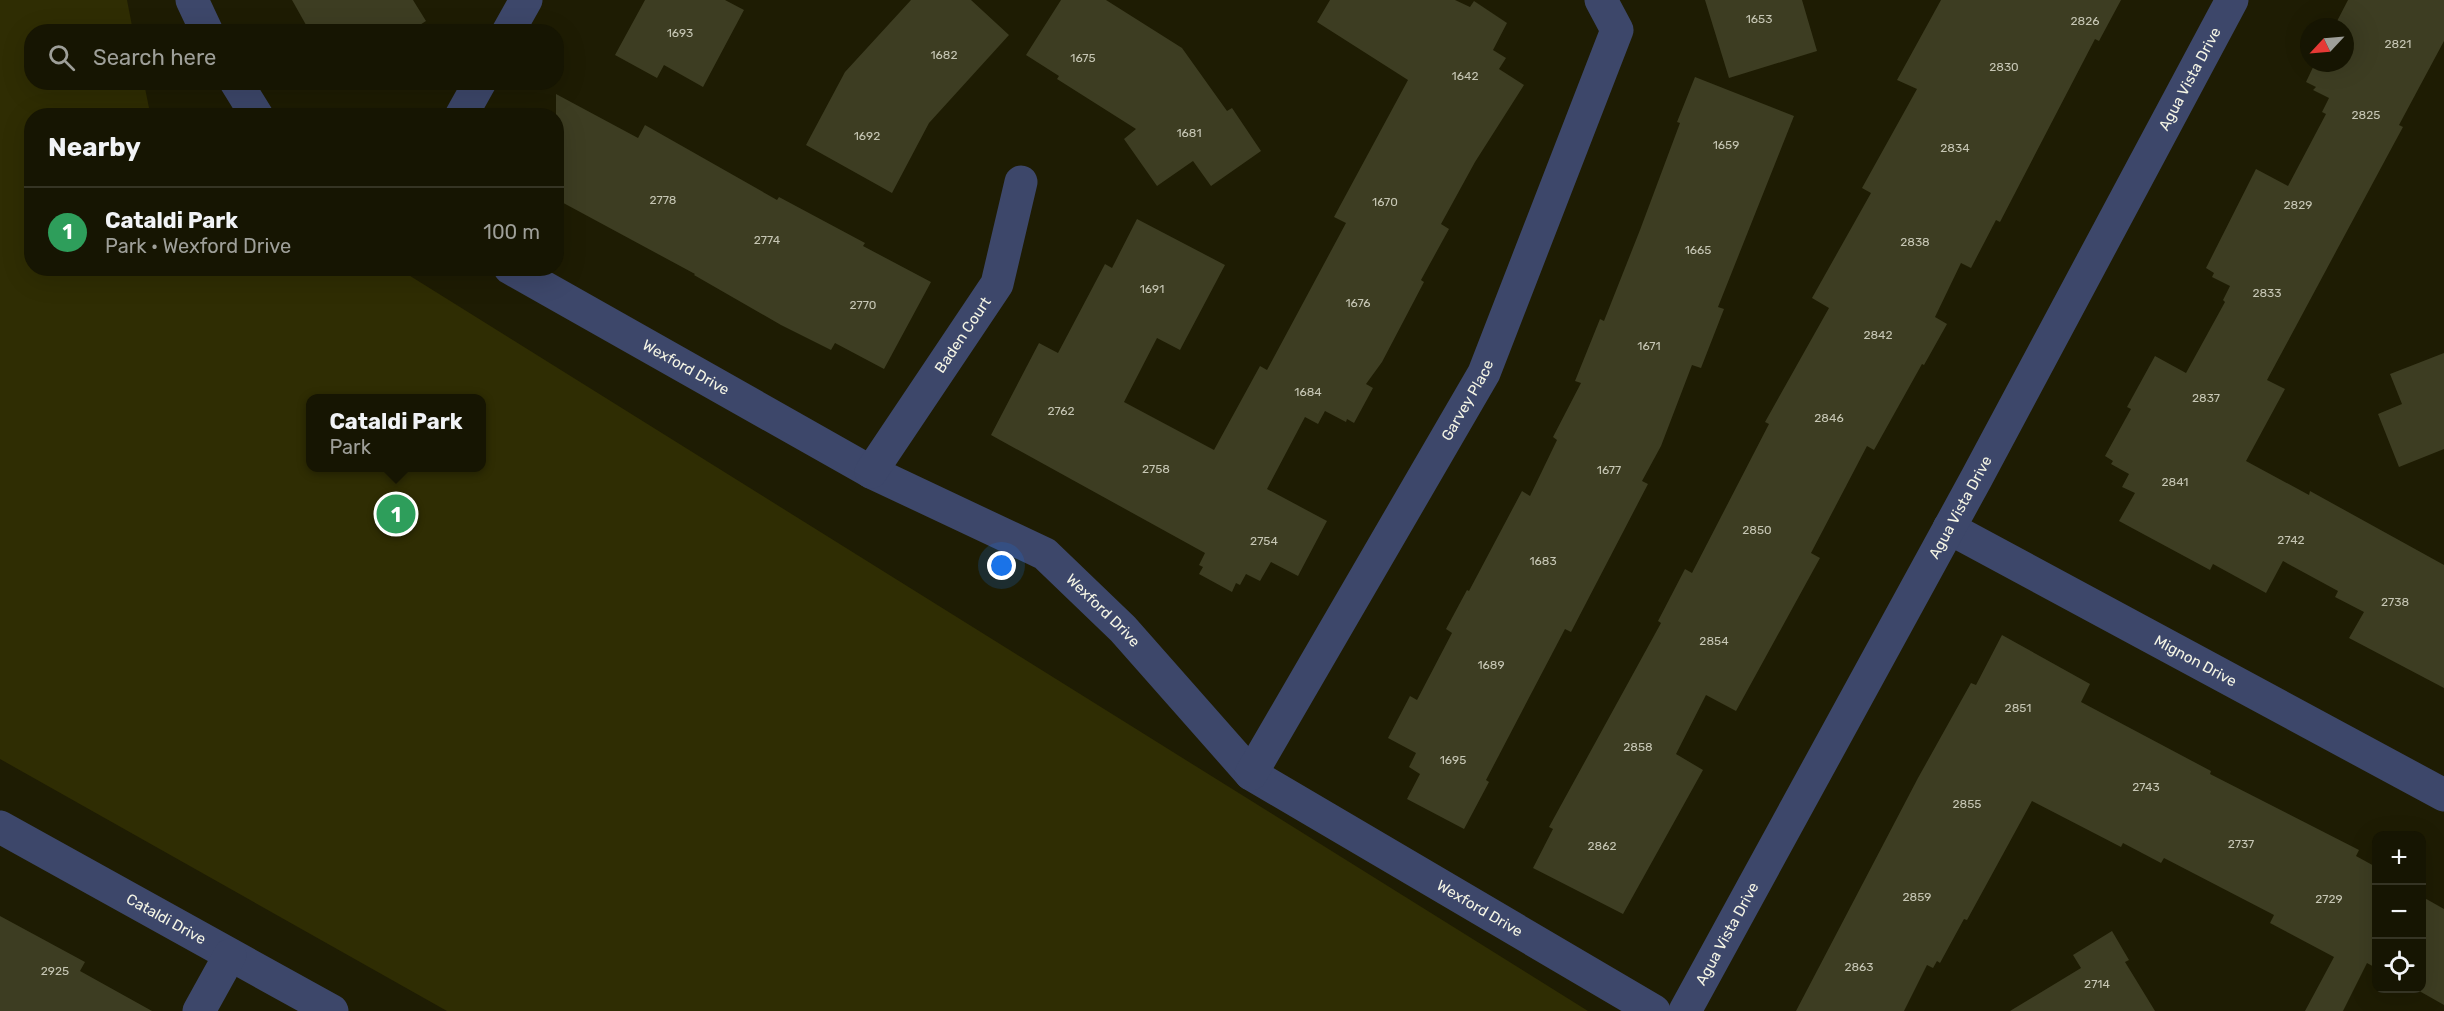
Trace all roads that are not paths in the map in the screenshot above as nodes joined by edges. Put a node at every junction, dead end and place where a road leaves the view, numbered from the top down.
1 (192, 0) edge
2 (526, 0) edge
3 (1601, 0) edge
4 (2232, 0) edge
5 (203, 24) edge
6 (512, 24) edge
7 (241, 90) edge
8 (476, 90) edge
9 (252, 108) edge
10 (465, 108) edge
11 (1021, 182) dead end
12 (524, 276) edge
13 (871, 472) junction
14 (1949, 528) junction
15 (1251, 774) junction
16 (2444, 795) edge
17 (0, 827) edge
18 (230, 955) junction
19 (199, 1011) edge
20 (332, 1011) edge
21 (1654, 1011) edge
22 (1685, 1011) edge

1 - 5 street
2 - 6 street
3 - 15 street, Garvey Place
4 - 14 street, Agua Vista Drive
7 - 9 street
8 - 10 street
11 - 13 street, Baden Court
12 - 13 street, Wexford Drive
13 - 15 street, Wexford Drive
14 - 16 street, Mignon Drive
14 - 22 street, Agua Vista Drive
15 - 21 street, Wexford Drive
17 - 18 street, Cataldi Drive
18 - 19 street
18 - 20 street, Cataldi Drive

